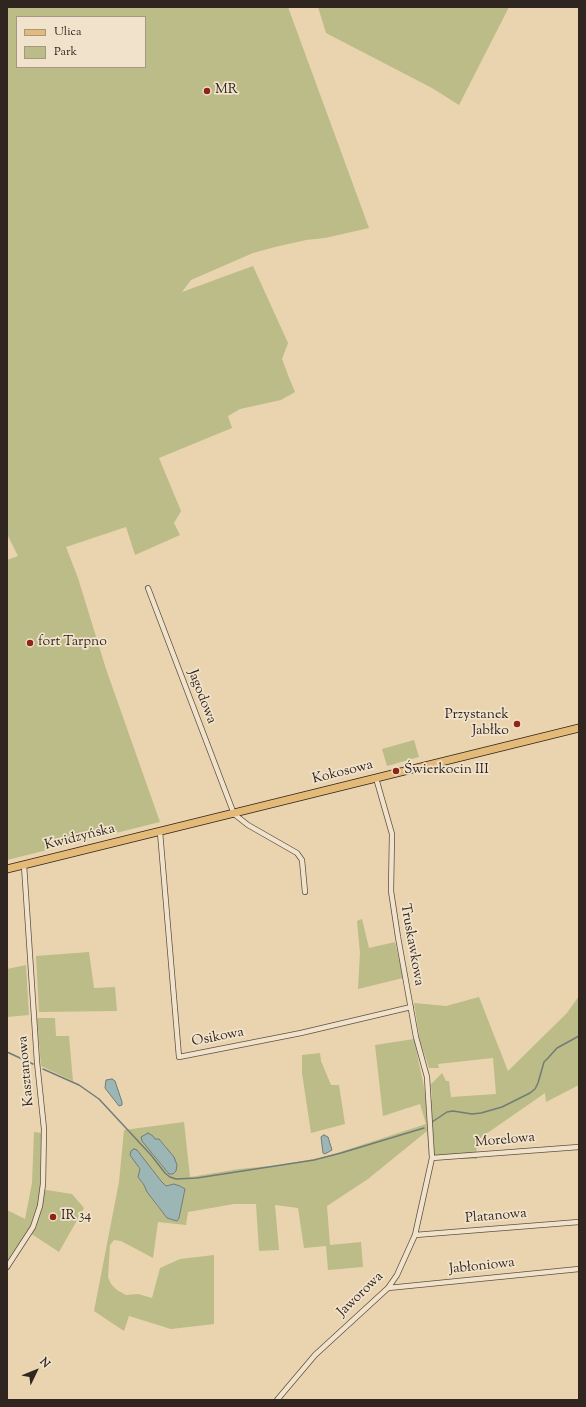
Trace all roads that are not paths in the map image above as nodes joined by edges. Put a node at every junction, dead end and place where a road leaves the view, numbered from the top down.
1 (148, 588) dead end
2 (579, 728) edge
3 (376, 778) junction
4 (234, 814) junction
5 (160, 832) junction
6 (24, 865) junction
7 (7, 869) edge
8 (305, 892) dead end
9 (411, 1007) junction
10 (429, 1115) joint
11 (579, 1147) edge
12 (432, 1158) junction
13 (579, 1222) edge
14 (416, 1235) junction
15 (7, 1267) edge
16 (579, 1269) edge
17 (388, 1288) junction
18 (277, 1400) edge

1 - 4 street, Jagodowa
2 - 3 main road, Kokosowa
3 - 4 main road, Kokosowa
3 - 9 street, Truskawkowa
4 - 5 main road, Kokosowa
4 - 8 street
5 - 6 main road, Kwidzyńska
5 - 9 street, Osikowa
6 - 7 main road, Kwidzyńska
6 - 15 street, Kasztanowa
9 - 10 street, Truskawkowa
10 - 12 street, Jaworowa
11 - 12 street, Morelowa
12 - 14 street, Jaworowa
13 - 14 street, Platanowa
14 - 17 street, Jaworowa
16 - 17 street, Jabłoniowa
17 - 18 street, Jaworowa

